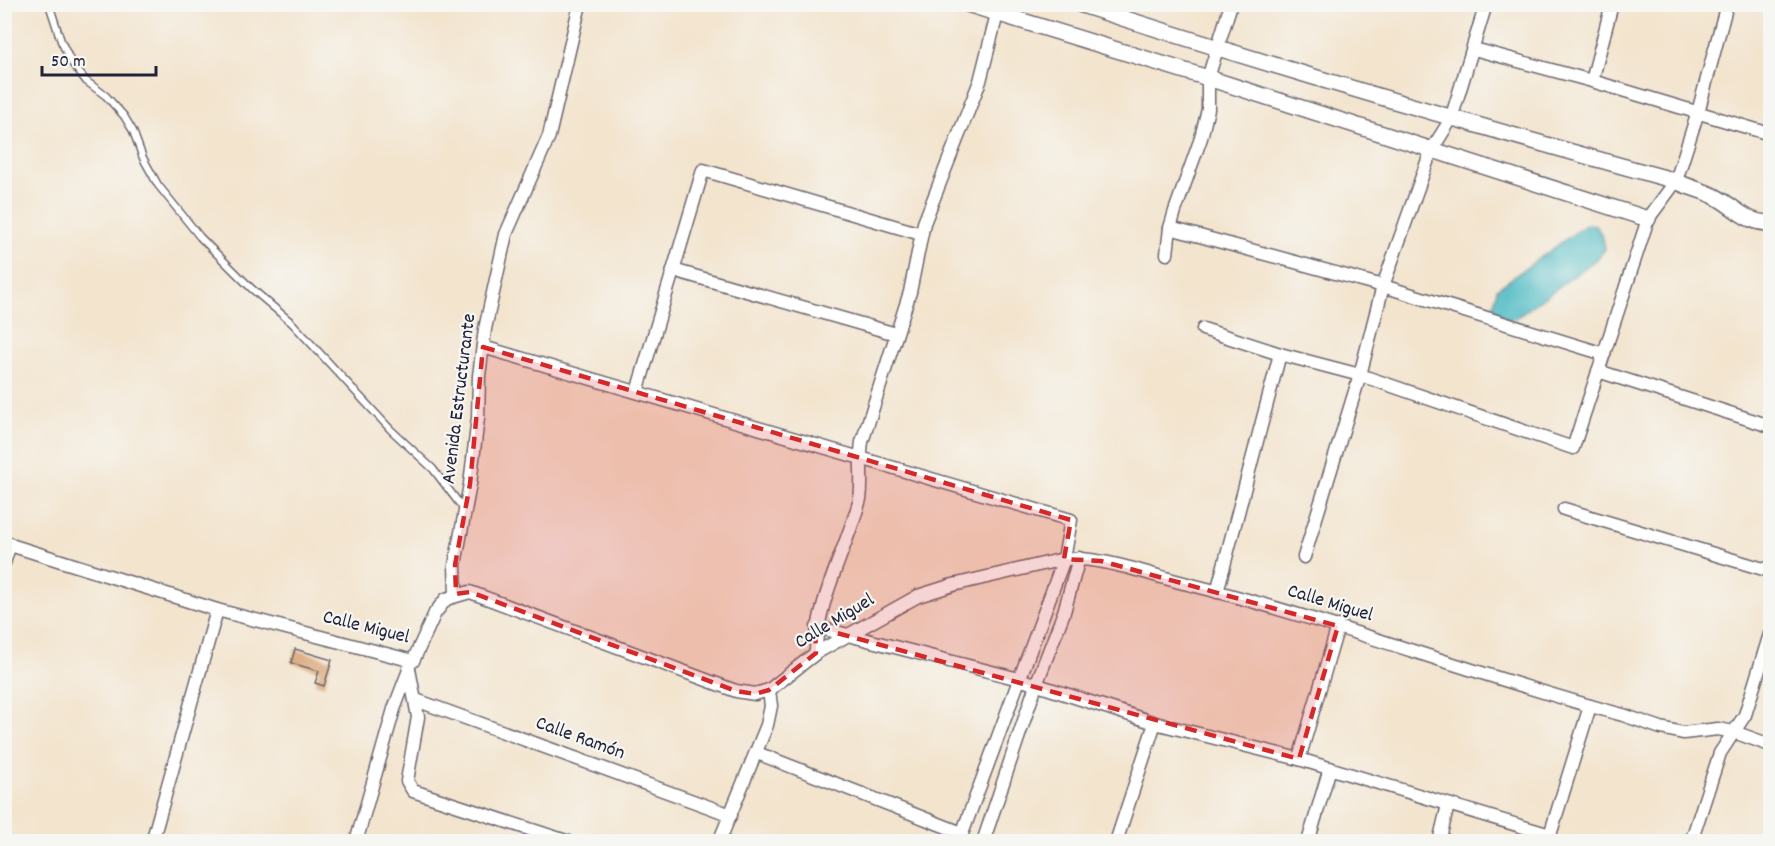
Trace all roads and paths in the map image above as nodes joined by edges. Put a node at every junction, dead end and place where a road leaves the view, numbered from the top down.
1 (49, 4) edge
2 (580, 4) edge
3 (968, 4) edge
4 (1079, 4) edge
5 (1231, 4) edge
6 (1486, 4) edge
7 (1612, 4) edge
8 (1727, 4) edge
9 (997, 14) junction
10 (1474, 49) junction
11 (1218, 50) junction
12 (1208, 78) junction
13 (1592, 81) junction
14 (1698, 112) junction
15 (1451, 119) junction
16 (1770, 134) edge
17 (1431, 151) junction
18 (1676, 182) junction
19 (1648, 219) junction
20 (1770, 223) edge
21 (1170, 228) junction
22 (921, 234) junction
23 (1167, 254) dead end
24 (673, 270) junction
25 (1383, 286) junction
26 (1203, 329) dead end
27 (896, 334) junction
28 (483, 347) junction
29 (1280, 354) junction
30 (1604, 354) junction
31 (1598, 371) junction
32 (1360, 375) junction
33 (637, 392) junction
34 (1770, 426) edge
35 (860, 458) junction
36 (1564, 509) dead end
37 (465, 512) junction
38 (7, 543) edge
39 (1304, 557) dead end
40 (1080, 558) junction
41 (1064, 560) junction
42 (4, 563) edge
43 (1770, 572) edge
44 (1217, 591) junction
45 (456, 594) junction
46 (217, 610) junction
47 (1338, 626) junction
48 (817, 627) junction
49 (1770, 634) edge
50 (847, 635) junction
51 (816, 653) junction
52 (411, 665) junction
53 (1019, 679) junction
54 (1036, 685) junction
55 (769, 690) junction
56 (416, 700) junction
57 (1590, 706) junction
58 (1155, 723) junction
59 (1734, 732) junction
60 (1770, 745) edge
61 (757, 753) junction
62 (1299, 759) junction
63 (1330, 768) junction
64 (1448, 805) junction
65 (731, 815) junction
66 (960, 837) edge
67 (152, 842) edge
68 (356, 842) edge
69 (569, 842) edge
70 (719, 842) edge
71 (983, 842) edge
72 (1116, 842) edge
73 (1308, 842) edge
74 (1439, 842) edge
75 (1691, 842) edge

1 - 37 lane
2 - 28 street, Avenida Estructurante
3 - 9 street
4 - 11 street
5 - 11 street
6 - 10 street
7 - 13 street
8 - 14 street
9 - 12 street
9 - 22 street
10 - 13 street
10 - 15 street
11 - 12 street
11 - 15 street
12 - 17 street
12 - 21 street
13 - 14 street
14 - 16 street
14 - 18 street
15 - 17 street
15 - 18 street
17 - 19 street
17 - 25 street
18 - 19 street
18 - 20 street
19 - 30 street
21 - 23 street
21 - 25 street
22 - 24 street
22 - 27 street
24 - 27 street
24 - 33 street
25 - 30 street
25 - 32 street
26 - 29 street
27 - 35 street
28 - 33 street
28 - 37 street, Avenida Estructurante
29 - 32 street
29 - 44 street
30 - 31 street
31 - 32 street
31 - 34 street
32 - 39 street
33 - 35 street
35 - 41 street
35 - 48 street
36 - 43 street
37 - 45 street, Avenida Estructurante
38 - 42 street
38 - 46 street, Calle Miguel
40 - 41 street, Calle Miguel
40 - 44 street, Calle Miguel
40 - 54 street
41 - 50 street, Calle Miguel
41 - 53 street
44 - 47 street, Calle Miguel
45 - 52 street, Calle Miguel
45 - 55 street
46 - 52 street, Calle Miguel
46 - 67 street
47 - 57 street, Calle Miguel
47 - 62 street
48 - 50 street
48 - 51 street
49 - 59 street
50 - 51 street, Calle Miguel
50 - 53 street
51 - 55 street, Calle Miguel
52 - 56 street
52 - 68 street
53 - 54 street
53 - 66 street
54 - 58 street
54 - 71 street
55 - 61 street
56 - 65 street, Calle Ramón
56 - 69 street
57 - 59 street, Calle Miguel
57 - 64 street
58 - 62 street
58 - 72 street
59 - 60 street, Calle Miguel
59 - 75 street
61 - 65 street
61 - 66 street
62 - 63 street
63 - 64 street
63 - 73 street
64 - 74 street
65 - 70 street

